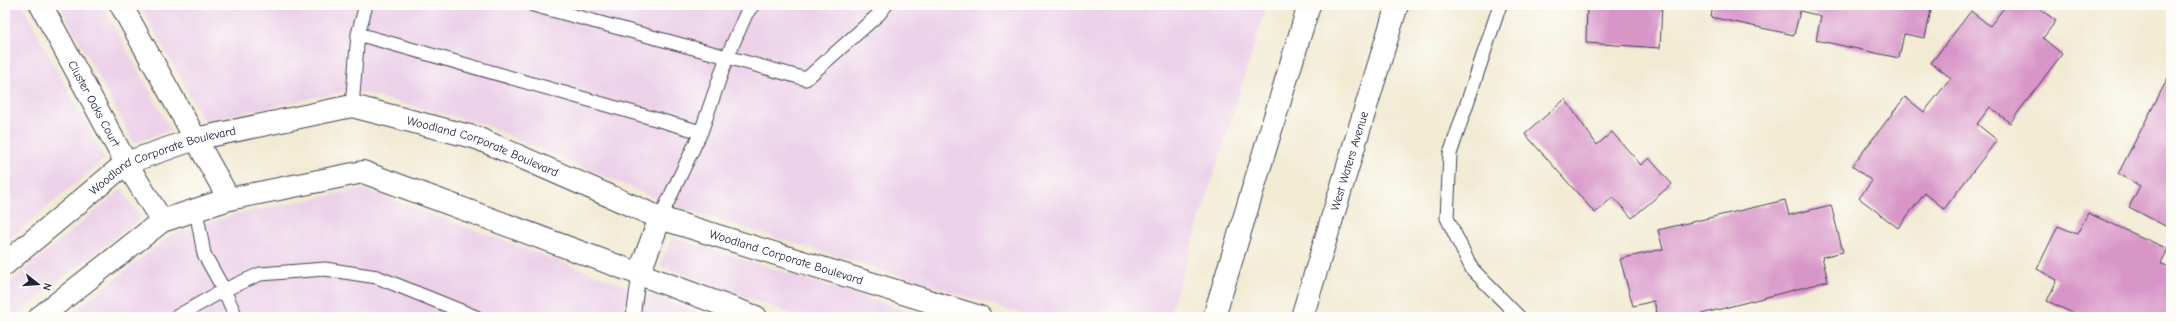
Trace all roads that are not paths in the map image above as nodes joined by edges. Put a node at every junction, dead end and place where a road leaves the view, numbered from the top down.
1 (41, 5) edge
2 (121, 5) edge
3 (366, 5) edge
4 (532, 5) edge
5 (752, 5) edge
6 (886, 5) edge
7 (1309, 5) edge
8 (1397, 5) edge
9 (1500, 5) edge
10 (358, 34) junction
11 (727, 57) junction
12 (352, 106) junction
13 (701, 132) junction
14 (195, 139) junction
15 (126, 164) junction
16 (230, 199) junction
17 (196, 210) junction
18 (660, 218) junction
19 (162, 221) junction
20 (5, 264) edge
21 (639, 274) junction
22 (224, 290) junction
23 (40, 317) edge
24 (176, 317) edge
25 (236, 317) edge
26 (476, 317) edge
27 (634, 317) edge
28 (756, 317) edge
29 (980, 317) edge
30 (1214, 317) edge
31 (1302, 317) edge
32 (1519, 317) edge

1 - 15 street, Cluster Oaks Court
2 - 14 street
3 - 10 lane
4 - 11 lane
5 - 11 lane
6 - 11 lane
7 - 30 street
8 - 31 street, West Waters Avenue
9 - 32 lane
10 - 12 lane
10 - 13 lane
11 - 13 lane
12 - 14 street, Woodland Corporate Boulevard
12 - 18 street, Woodland Corporate Boulevard
13 - 18 lane
14 - 15 street, Woodland Corporate Boulevard
14 - 16 street
15 - 19 street, Cluster Oaks Court
15 - 20 street, Woodland Corporate Boulevard
16 - 17 street
16 - 21 street
17 - 19 street
17 - 22 lane
18 - 21 street
18 - 29 street, Woodland Corporate Boulevard
19 - 23 street
21 - 27 lane
21 - 28 street
22 - 24 lane
22 - 25 lane
22 - 26 lane

